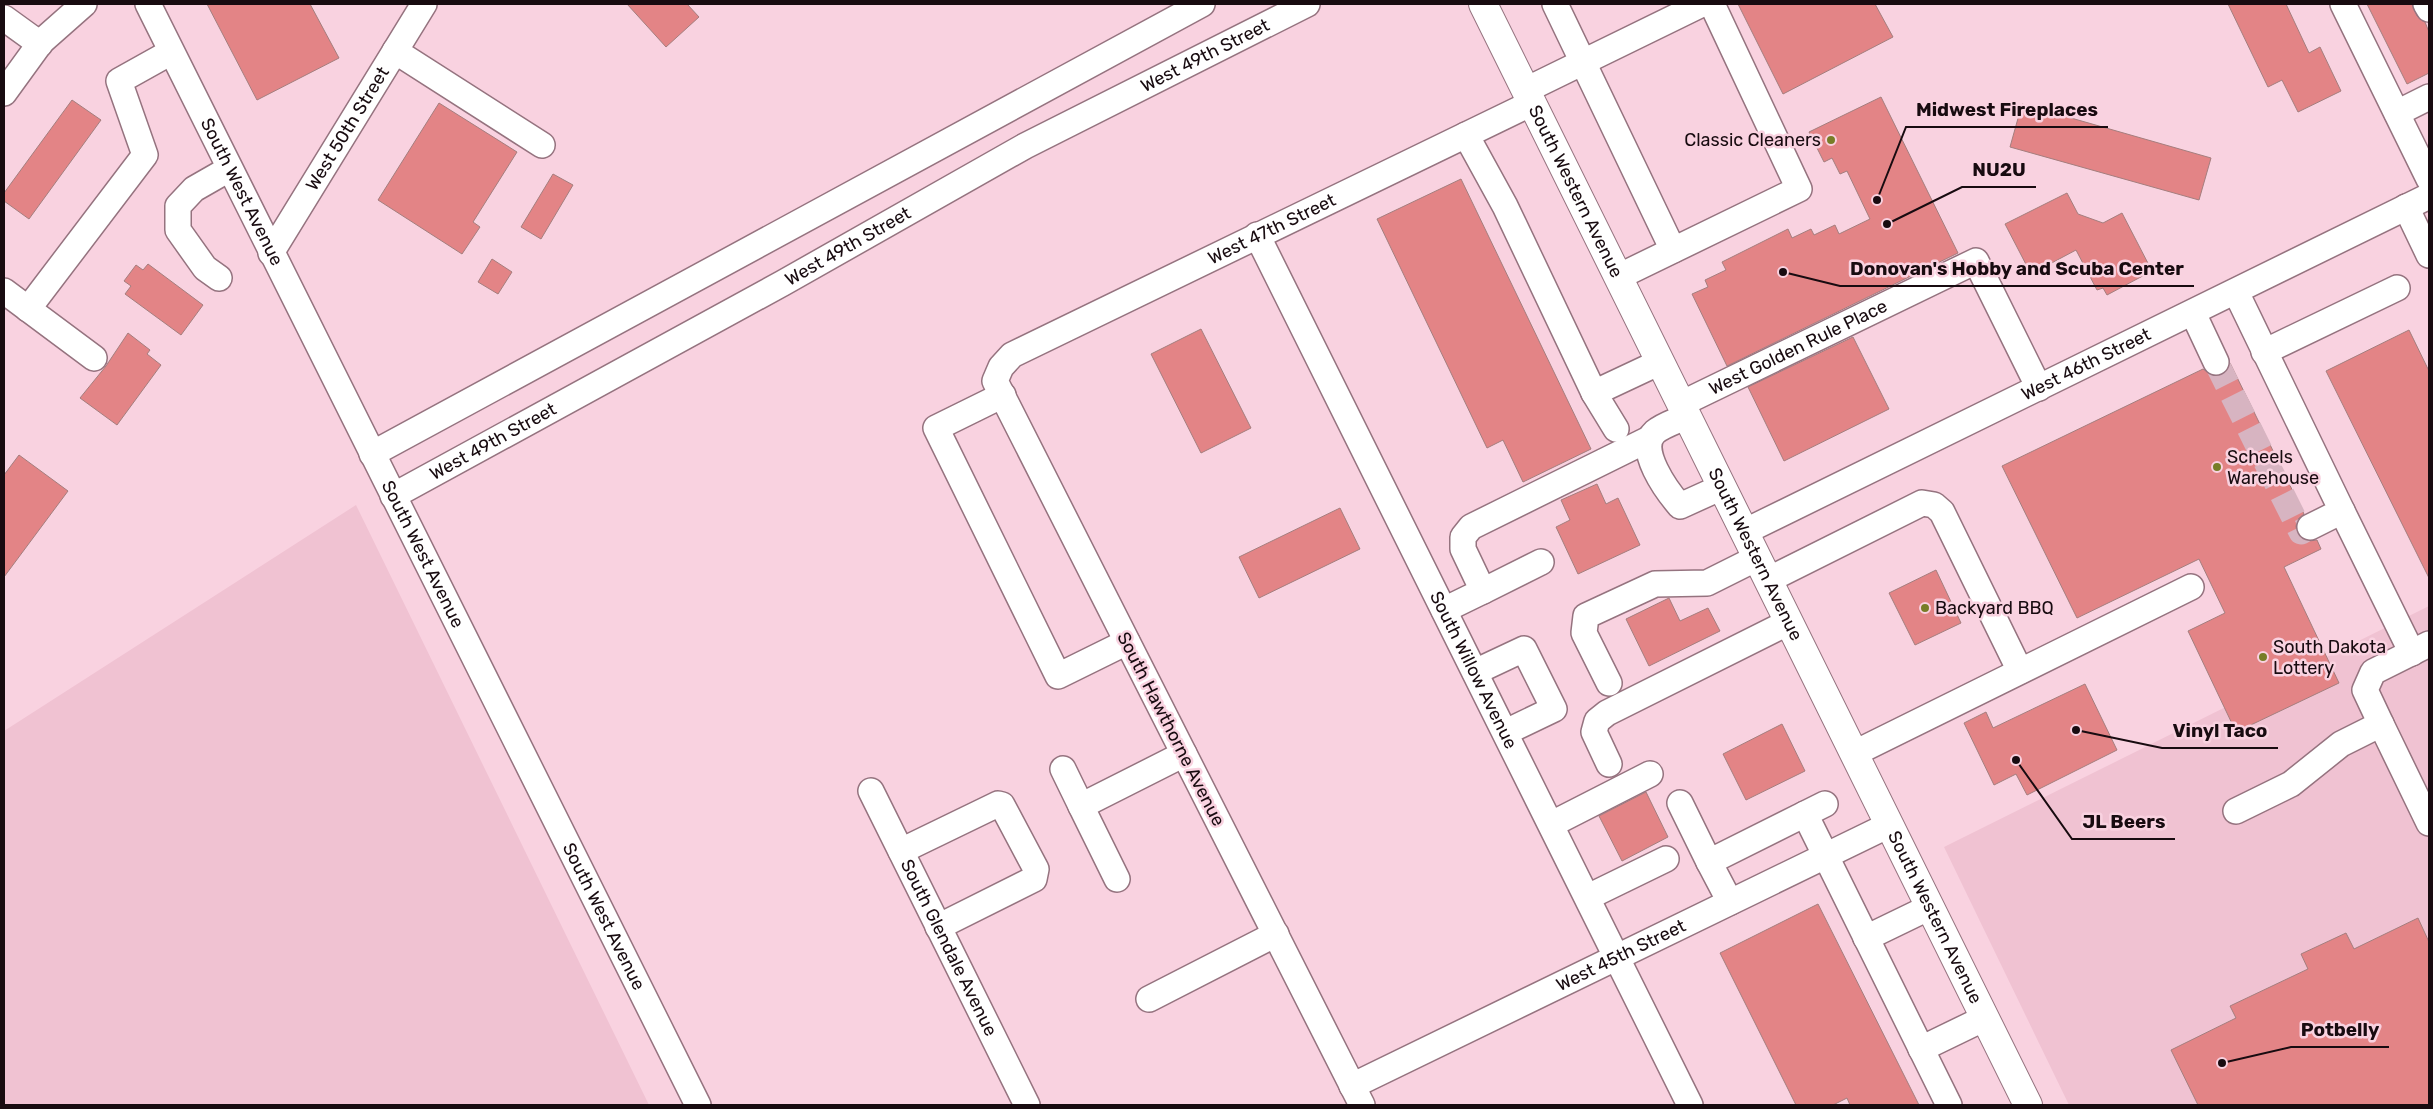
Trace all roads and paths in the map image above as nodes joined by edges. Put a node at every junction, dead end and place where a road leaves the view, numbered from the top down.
1 (84, 4) edge
2 (148, 4) edge
3 (424, 4) edge
4 (1202, 4) edge
5 (1307, 4) edge
6 (1483, 4) edge
7 (1555, 4) edge
8 (1702, 4) edge
9 (1712, 4) edge
10 (2342, 4) edge
11 (2426, 4) edge
12 (2429, 9) edge
13 (4, 18) edge
14 (40, 44) junction
15 (395, 51) junction
16 (172, 52) junction
17 (1584, 62) junction
18 (4, 93) edge
19 (1529, 97) junction
20 (2429, 97) edge
21 (2396, 113) junction
22 (1466, 135) junction
23 (542, 145) dead end
24 (229, 169) junction
25 (2429, 179) edge
26 (2429, 196) edge
27 (2406, 208) junction
28 (1257, 235) junction
29 (1673, 250) junction
30 (271, 253) junction
31 (2429, 255) edge
32 (1618, 277) junction
33 (219, 278) dead end
34 (2397, 288) dead end
35 (4, 291) edge
36 (2236, 292) junction
37 (28, 309) junction
38 (2193, 312) junction
39 (2264, 352) junction
40 (1012, 355) joint
41 (94, 358) dead end
42 (1660, 362) junction
43 (2216, 362) tunnel mouth
44 (2039, 388) junction
45 (1594, 393) junction
46 (1002, 396) junction
47 (1684, 410) junction
48 (1616, 429) dead end
49 (1649, 440) junction
50 (372, 454) junction
51 (1722, 487) junction
52 (393, 496) junction
53 (2342, 511) junction
54 (2310, 527) dead end
55 (1744, 532) junction
56 (1541, 562) dead end
57 (1763, 569) junction
58 (2191, 587) dead end
59 (1483, 591) junction
60 (1444, 610) junction
61 (1790, 622) junction
62 (1127, 642) junction
63 (2420, 649) edge
64 (1475, 672) junction
65 (2020, 672) junction
66 (1609, 683) dead end
67 (2381, 724) junction
68 (1506, 732) junction
69 (1855, 753) junction
70 (1184, 754) junction
71 (1609, 764) dead end
72 (1063, 769) dead end
73 (1650, 774) dead end
74 (871, 791) dead end
75 (1680, 803) dead end
76 (1081, 806) junction
77 (2236, 810) dead end
78 (2429, 823) edge
79 (1552, 824) junction
80 (1889, 825) junction
81 (901, 851) junction
82 (1826, 856) junction
83 (1666, 859) dead end
84 (1710, 862) junction
85 (1117, 879) dead end
86 (1588, 898) junction
87 (1730, 902) junction
88 (1930, 908) junction
89 (938, 927) junction
90 (1276, 934) junction
91 (1866, 938) junction
92 (1618, 957) junction
93 (1149, 1000) dead end
94 (1985, 1018) junction
95 (1921, 1050) junction
96 (1357, 1096) edge
97 (698, 1105) edge
98 (1027, 1105) edge
99 (1690, 1105) edge
100 (1949, 1105) edge
101 (2028, 1105) edge

1 - 14 street
2 - 16 street, South West Avenue
3 - 15 street, West 50th Street
4 - 50 street
5 - 52 street, West 49th Street
6 - 19 main road, South Western Avenue
7 - 17 street
8 - 17 street, West 47th Street
9 - 29 street
10 - 21 street
11 - 12 street
13 - 14 street
14 - 18 street
15 - 23 street
15 - 30 street, West 50th Street
16 - 24 street, South West Avenue
16 - 37 street
17 - 19 street, West 47th Street
17 - 29 street
19 - 22 street, West 47th Street
19 - 32 main road, South Western Avenue
20 - 21 street
21 - 25 street
22 - 28 street, West 47th Street
22 - 45 street
24 - 30 street, South West Avenue
24 - 33 street
26 - 27 street, West 46th Street
27 - 31 street
27 - 36 street, West 46th Street
28 - 40 street, West 47th Street
28 - 60 street, South Willow Avenue
29 - 32 street
30 - 50 street, South West Avenue
32 - 42 main road, South Western Avenue
34 - 39 street
35 - 37 street
36 - 38 street, West 46th Street
36 - 39 street
37 - 41 street
38 - 43 street
38 - 44 street, West 46th Street
39 - 53 street
40 - 46 street, South Hawthorne Avenue
42 - 45 street
42 - 47 main road, South Western Avenue
44 - 47 street, West Golden Rule Place
44 - 55 street, West 46th Street
45 - 48 street
46 - 62 street, South Hawthorne Avenue
46 - 62 street
47 - 49 street
47 - 51 main road, South Western Avenue
49 - 51 street
49 - 59 street
50 - 52 street, South West Avenue
51 - 55 main road, South Western Avenue
52 - 97 street, South West Avenue
53 - 54 street
53 - 63 street
55 - 57 main road, South Western Avenue
56 - 59 street
57 - 61 main road, South Western Avenue
57 - 65 street
57 - 66 street
58 - 65 street
59 - 60 street
60 - 64 street, South Willow Avenue
61 - 69 main road, South Western Avenue
61 - 71 street
62 - 70 street, South Hawthorne Avenue
63 - 67 street
64 - 68 street, South Willow Avenue
64 - 68 street
65 - 69 street
67 - 77 street
67 - 78 street
68 - 79 street, South Willow Avenue
69 - 80 main road, South Western Avenue
70 - 76 street
70 - 90 street, South Hawthorne Avenue
72 - 76 street
73 - 79 street
74 - 81 street, South Glendale Avenue
75 - 84 street
76 - 85 street
79 - 86 street, South Willow Avenue
80 - 82 street, West 45th Street
80 - 88 main road, South Western Avenue
81 - 89 street, South Glendale Avenue
81 - 89 street
82 - 84 street
82 - 87 street, West 45th Street
82 - 91 street
83 - 86 street
84 - 87 street
86 - 92 street, South Willow Avenue
87 - 92 street, West 45th Street
88 - 91 street
88 - 94 main road, South Western Avenue
89 - 98 street, South Glendale Avenue
90 - 93 street
90 - 96 street, South Hawthorne Avenue
91 - 95 street
92 - 96 street, West 45th Street
92 - 99 street, South Willow Avenue
94 - 95 street
94 - 101 main road, South Western Avenue
95 - 100 street

